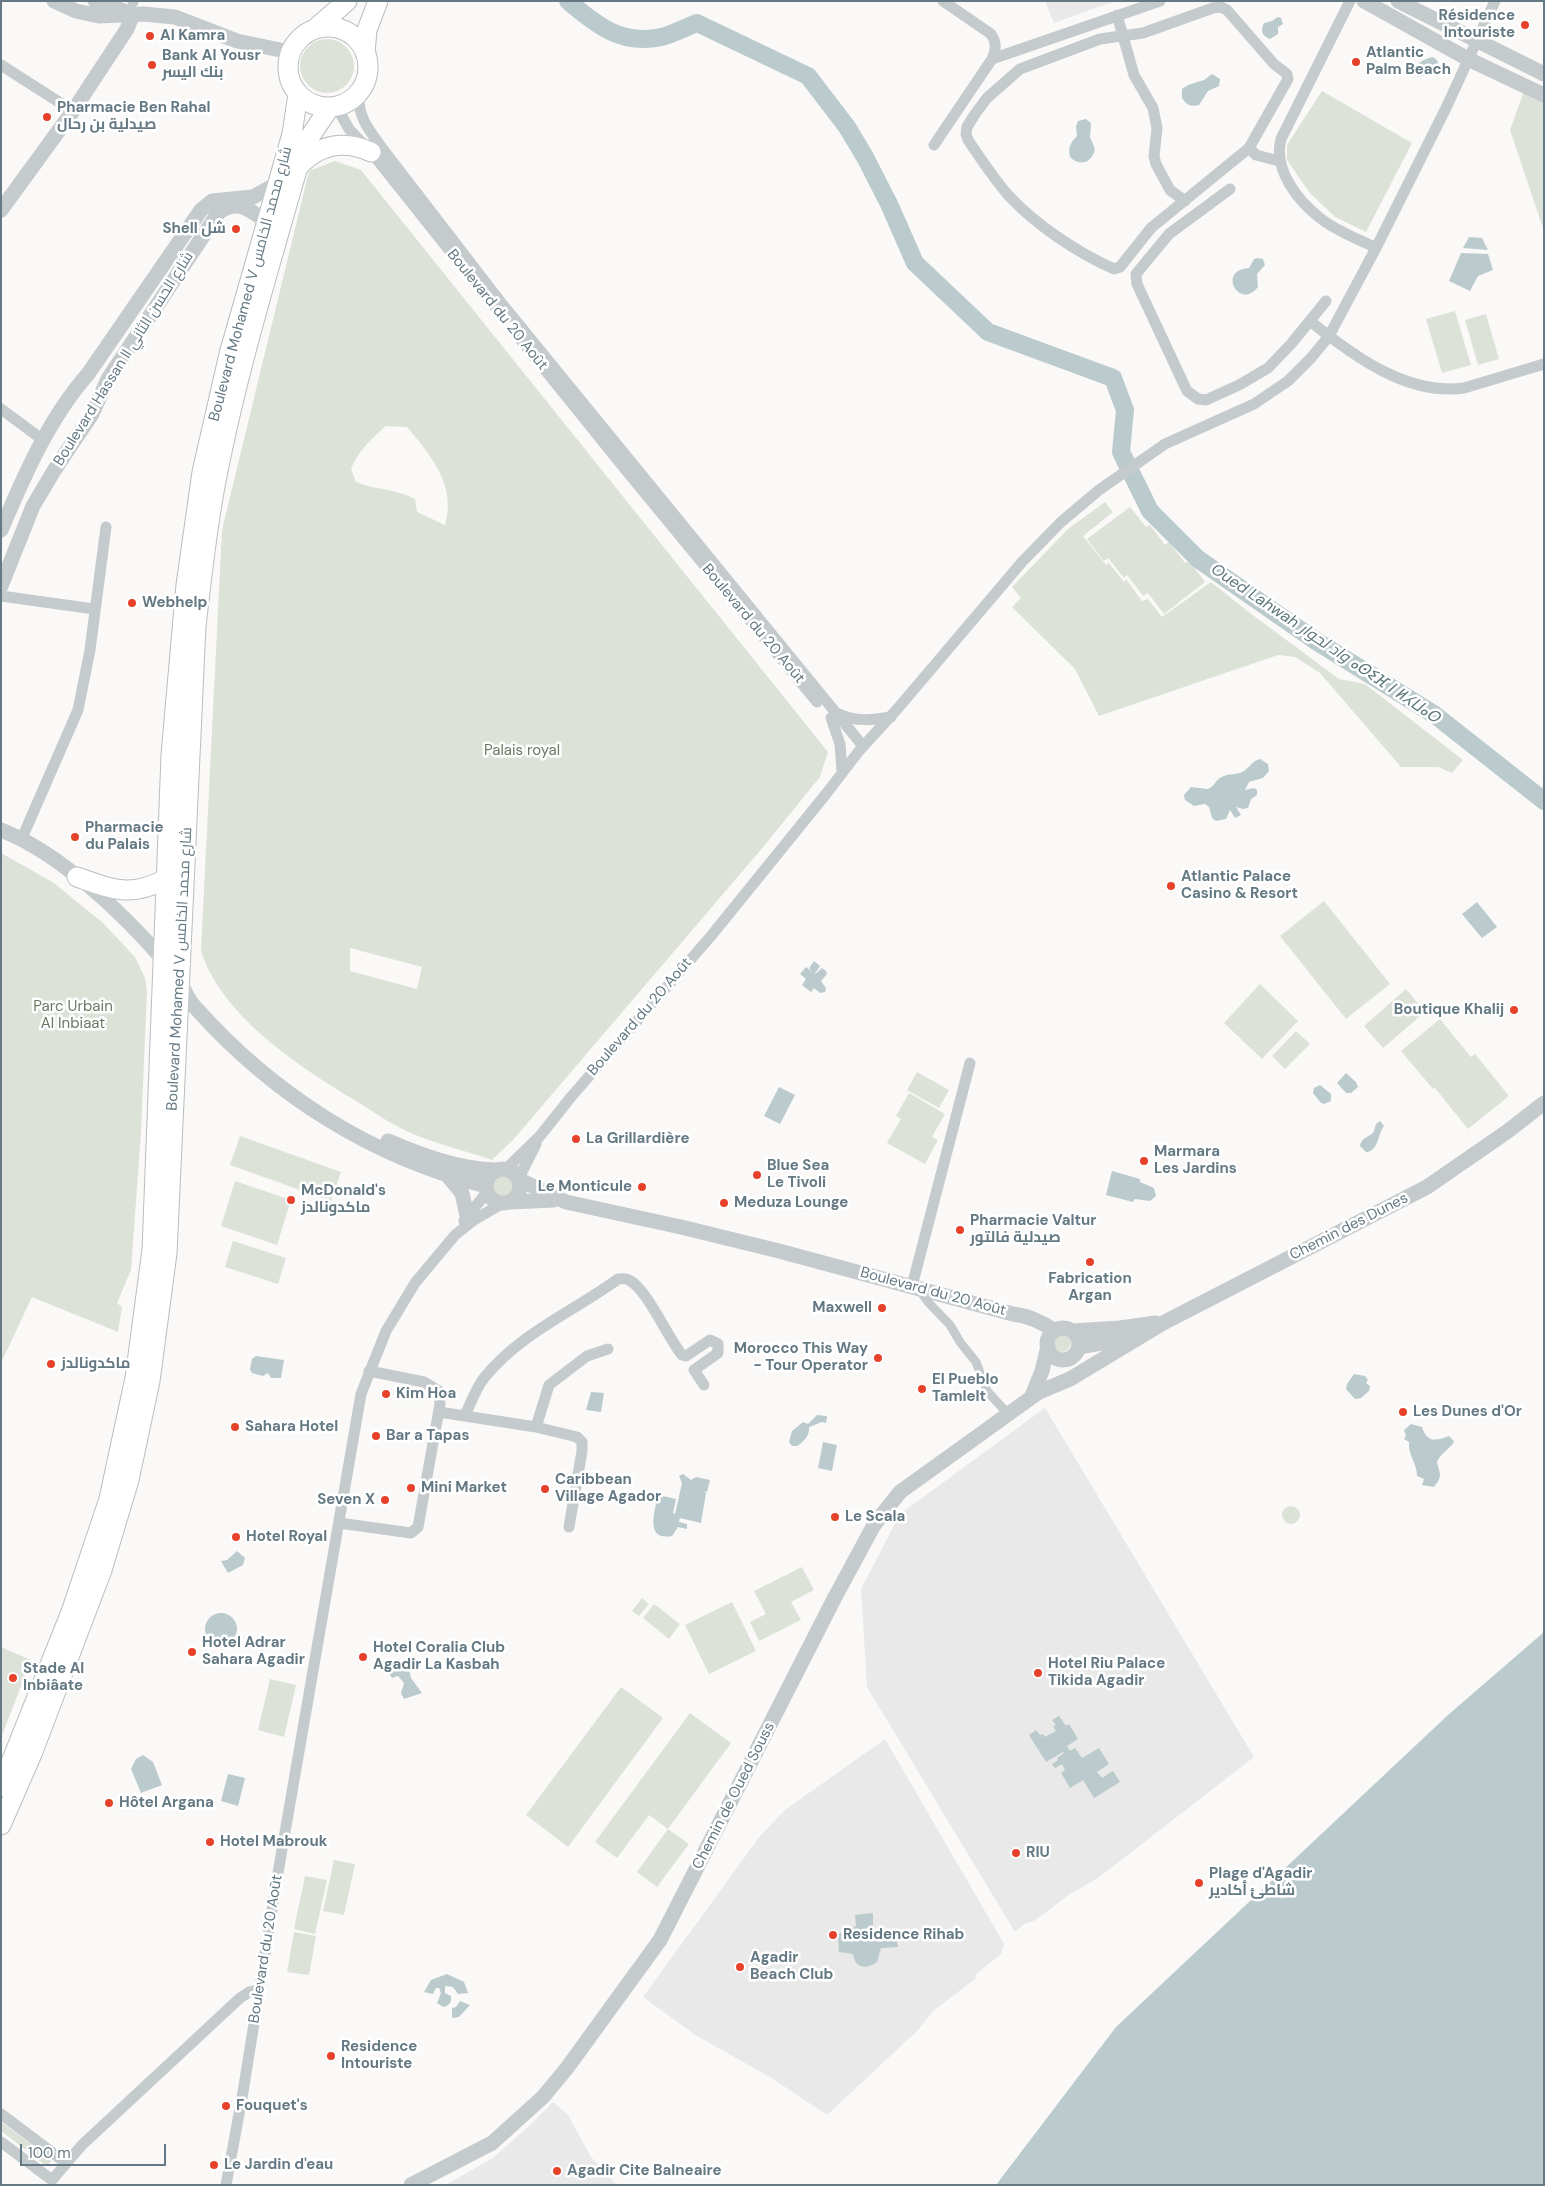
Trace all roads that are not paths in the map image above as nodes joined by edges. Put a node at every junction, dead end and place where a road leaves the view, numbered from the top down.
1 (54, 1) edge
2 (94, 1) edge
3 (347, 1) edge
4 (378, 1) edge
5 (944, 1) edge
6 (1160, 1) edge
7 (1350, 1) edge
8 (1364, 1) edge
9 (1398, 1) edge
10 (1495, 1) edge
11 (133, 6) edge
12 (1117, 15) junction
13 (315, 28) junction
14 (1122, 36) junction
15 (1475, 41) junction
16 (290, 52) junction
17 (365, 53) junction
18 (992, 59) junction
19 (1468, 59) junction
20 (1, 65) edge
21 (1544, 74) edge
22 (359, 91) junction
23 (298, 94) junction
24 (1544, 95) edge
25 (333, 107) junction
26 (73, 111) junction
27 (934, 145) dead end
28 (1249, 148) junction
29 (371, 152) junction
30 (1279, 161) junction
31 (298, 167) junction
32 (278, 183) junction
33 (1230, 189) dead end
34 (1185, 201) junction
35 (1, 210) edge
36 (267, 222) junction
37 (1376, 248) junction
38 (1326, 301) dead end
39 (1310, 321) junction
40 (1329, 336) junction
41 (1544, 364) edge
42 (1, 409) edge
43 (43, 440) junction
44 (209, 474) junction
45 (106, 527) dead end
46 (1, 530) edge
47 (1, 586) edge
48 (1, 596) edge
49 (94, 609) junction
50 (834, 716) junction
51 (891, 717) junction
52 (861, 748) junction
53 (842, 771) junction
54 (1, 830) edge
55 (22, 838) junction
56 (77, 877) junction
57 (168, 878) junction
58 (165, 957) junction
59 (179, 980) junction
60 (970, 1063) dead end
61 (1544, 1104) edge
62 (540, 1136) junction
63 (501, 1169) junction
64 (446, 1174) junction
65 (519, 1179) junction
66 (487, 1189) junction
67 (561, 1200) junction
68 (506, 1202) junction
69 (467, 1216) junction
70 (456, 1235) junction
71 (916, 1287) junction
72 (1162, 1322) junction
73 (1072, 1332) junction
74 (1144, 1334) junction
75 (1050, 1340) junction
76 (1079, 1347) junction
77 (608, 1349) dead end
78 (1067, 1359) junction
79 (369, 1371) junction
80 (1084, 1372) joint
81 (704, 1385) dead end
82 (1035, 1394) junction
83 (439, 1412) junction
84 (1008, 1414) junction
85 (465, 1415) junction
86 (536, 1427) junction
87 (339, 1523) junction
88 (569, 1527) dead end
89 (1, 1787) edge
90 (1, 1825) edge
91 (260, 1990) junction
92 (1, 2114) edge
93 (1, 2142) edge
94 (66, 2163) junction
95 (226, 2185) edge
96 (411, 2185) edge

1 - 11 street
2 - 11 street
3 - 13 main road
4 - 17 main road
5 - 18 street
6 - 12 street
7 - 30 street
8 - 19 street
9 - 15 street
10 - 15 street
11 - 16 street
11 - 26 street
12 - 14 street
12 - 18 street
13 - 16 main road
13 - 17 main road
14 - 28 street
14 - 34 street
14 - 34 street
15 - 19 street
15 - 21 street
16 - 23 main road
17 - 22 main road
18 - 27 street
19 - 24 street
19 - 37 street
20 - 26 street
22 - 25 main road
22 - 50 street, Boulevard du 20 Août
23 - 25 main road
23 - 32 main road, Boulevard Mohamed V شارع محمد الخامس
25 - 29 street, Boulevard du 20 Août
25 - 31 main road, Boulevard Mohamed V شارع محمد الخامس
26 - 35 street
28 - 30 street
28 - 34 street
29 - 31 main road
29 - 50 street, Boulevard du 20 Août
30 - 37 street
31 - 44 main road, Boulevard Mohamed V شارع محمد الخامس
32 - 36 main road, Boulevard Mohamed V شارع محمد الخامس
32 - 43 street, Boulevard Hassan II شارع الحسن الثاني
33 - 39 street
36 - 44 main road, Boulevard Mohamed V شارع محمد الخامس
36 - 47 street, Boulevard Hassan II شارع الحسن الثاني
37 - 40 street
38 - 39 street
39 - 40 street
40 - 41 street
40 - 51 street
42 - 43 street
43 - 46 street, Boulevard Hassan II شارع الحسن الثاني
44 - 57 main road, Boulevard Mohamed V شارع محمد الخامس
44 - 59 main road, Boulevard Mohamed V شارع محمد الخامس
45 - 49 street
48 - 49 street
49 - 55 street
50 - 51 street
50 - 52 street, Boulevard du 20 Août
50 - 53 street
51 - 52 street
52 - 53 street, Boulevard du 20 Août
53 - 62 street, Boulevard du 20 Août
54 - 55 street
55 - 56 street
56 - 57 main road
56 - 58 street
57 - 58 main road, Boulevard Mohamed V شارع محمد الخامس
58 - 59 street
58 - 89 main road, Boulevard Mohamed V شارع محمد الخامس
59 - 63 street
59 - 64 street
59 - 90 main road, Boulevard Mohamed V شارع محمد الخامس
60 - 71 street
61 - 72 street, Chemin des Dunes
62 - 63 street, Boulevard du 20 Août
62 - 65 street, Boulevard du 20 Août
63 - 65 street
63 - 66 street
64 - 66 street
64 - 69 street
65 - 67 street, Boulevard du 20 Août
65 - 68 street
66 - 68 street
66 - 69 street, Boulevard du 20 Août
67 - 68 street, Boulevard du 20 Août
67 - 71 street, Boulevard du 20 Août
68 - 70 street, Boulevard du 20 Août
69 - 70 street, Boulevard du 20 Août
70 - 79 street, Boulevard du 20 Août
71 - 75 street, Boulevard du 20 Août
71 - 84 street
72 - 73 street
72 - 74 street, Chemin des Dunes
73 - 75 street
73 - 76 street
74 - 76 street, Chemin des Dunes
74 - 80 street, Chemin des Dunes
75 - 78 street
75 - 82 street
76 - 78 street
77 - 86 street
78 - 82 street, Chemin de Oued Souss
79 - 83 street
79 - 87 street, Boulevard du 20 Août
80 - 82 street, Chemin de Oued Souss
81 - 85 street
82 - 84 street, Chemin de Oued Souss
83 - 85 street
83 - 87 street
84 - 96 street, Chemin de Oued Souss
85 - 86 street
86 - 88 street
87 - 91 street, Boulevard du 20 Août
91 - 94 street
91 - 95 street, Boulevard du 20 Août
92 - 94 street
93 - 94 street

